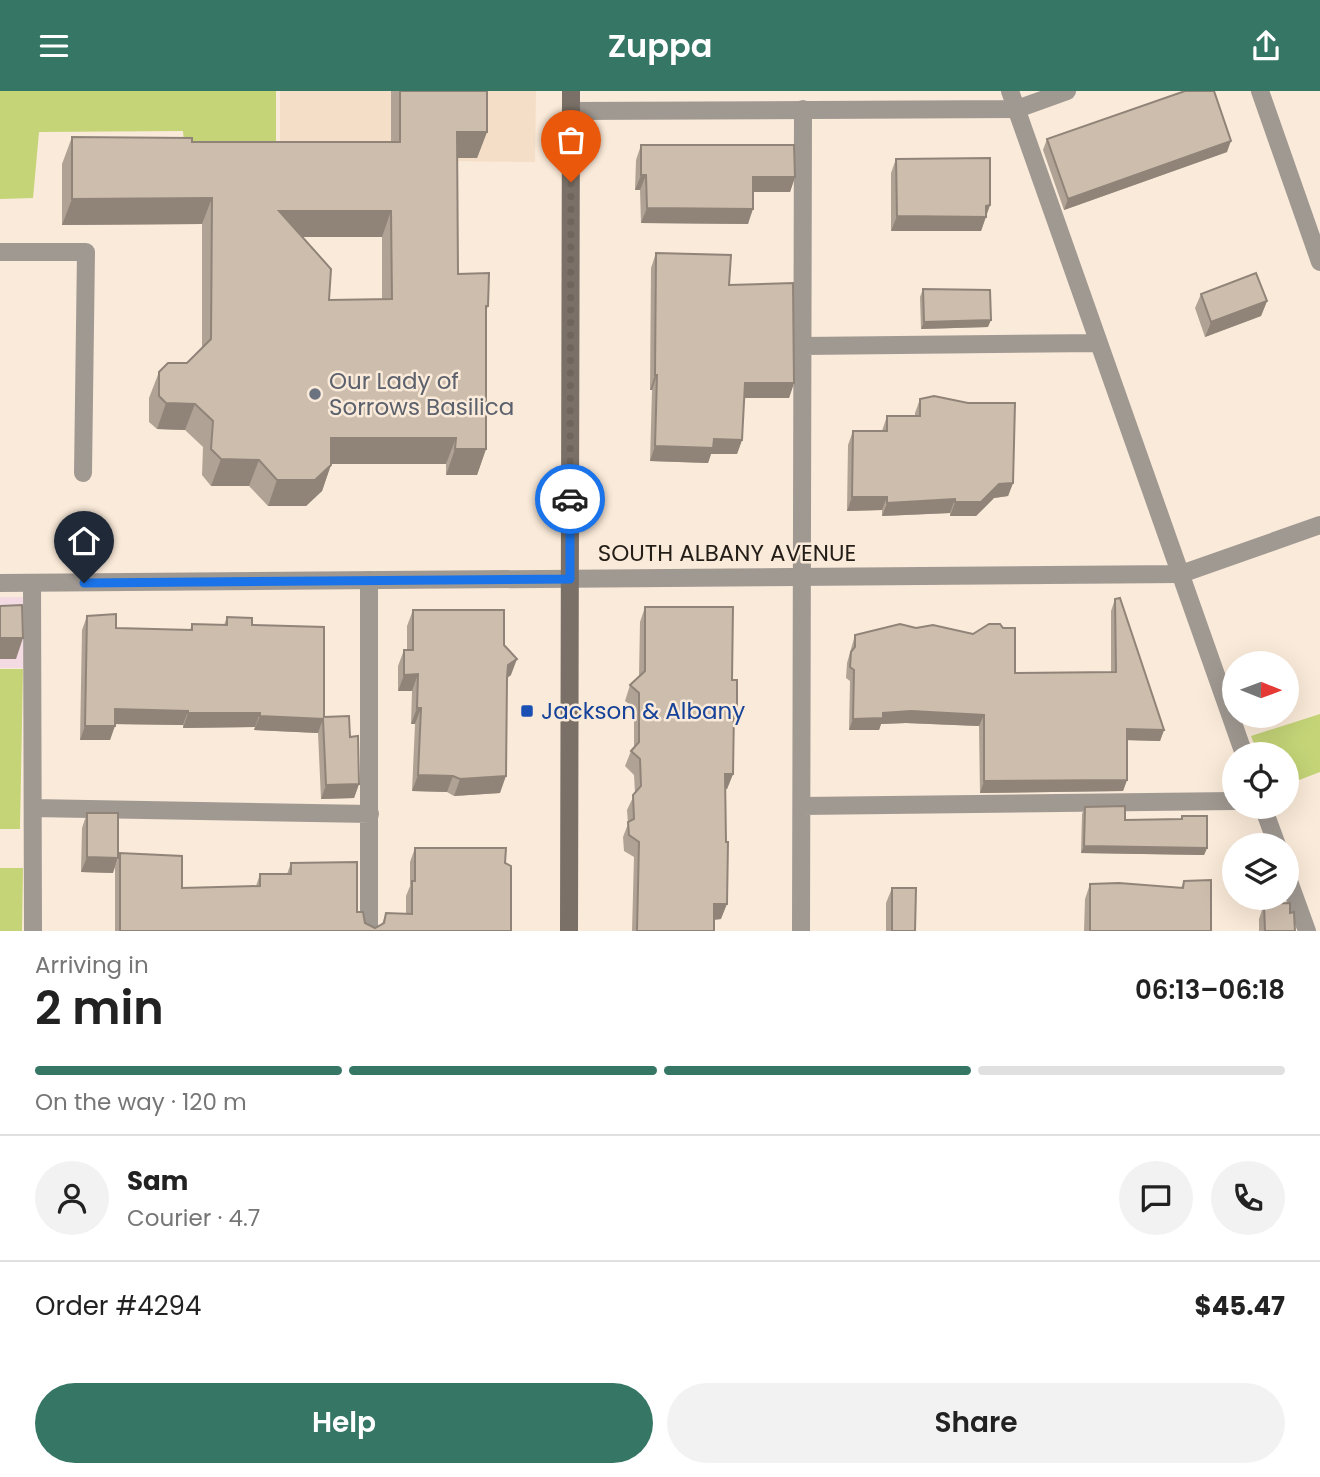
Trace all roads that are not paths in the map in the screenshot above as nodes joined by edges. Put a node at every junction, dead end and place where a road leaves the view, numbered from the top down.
1 (570, 91) edge
2 (1010, 91) edge
3 (1067, 91) edge
4 (1260, 91) edge
5 (803, 109) junction
6 (1017, 109) junction
7 (570, 111) junction
8 (0, 252) edge
9 (1320, 262) edge
10 (1099, 343) junction
11 (803, 346) junction
12 (83, 473) dead end
13 (1320, 525) edge
14 (1181, 574) junction
15 (802, 577) junction
16 (570, 579) junction
17 (369, 580) junction
18 (0, 583) edge
19 (33, 583) junction
20 (1240, 742) edge
21 (1222, 801) edge
22 (802, 806) junction
23 (33, 808) junction
24 (370, 814) junction
25 (1299, 909) edge
26 (33, 931) edge
27 (369, 931) edge
28 (569, 931) edge
29 (801, 931) edge
30 (1307, 931) edge

1 - 7 street
2 - 6 street
3 - 6 street
4 - 9 street
5 - 6 street
5 - 7 street
5 - 11 street
6 - 10 street
7 - 16 street
8 - 12 street
10 - 11 street
10 - 14 street
11 - 15 street
13 - 14 street, SOUTH ALBANY AVENUE
14 - 15 street, SOUTH ALBANY AVENUE
14 - 20 street
15 - 16 street, SOUTH ALBANY AVENUE
15 - 22 street
16 - 17 street, SOUTH ALBANY AVENUE
16 - 28 street
17 - 19 street, SOUTH ALBANY AVENUE
17 - 24 street
18 - 19 street, SOUTH ALBANY AVENUE
19 - 23 street
21 - 22 street
22 - 29 street
23 - 24 street
23 - 26 street
24 - 27 street
25 - 30 street

